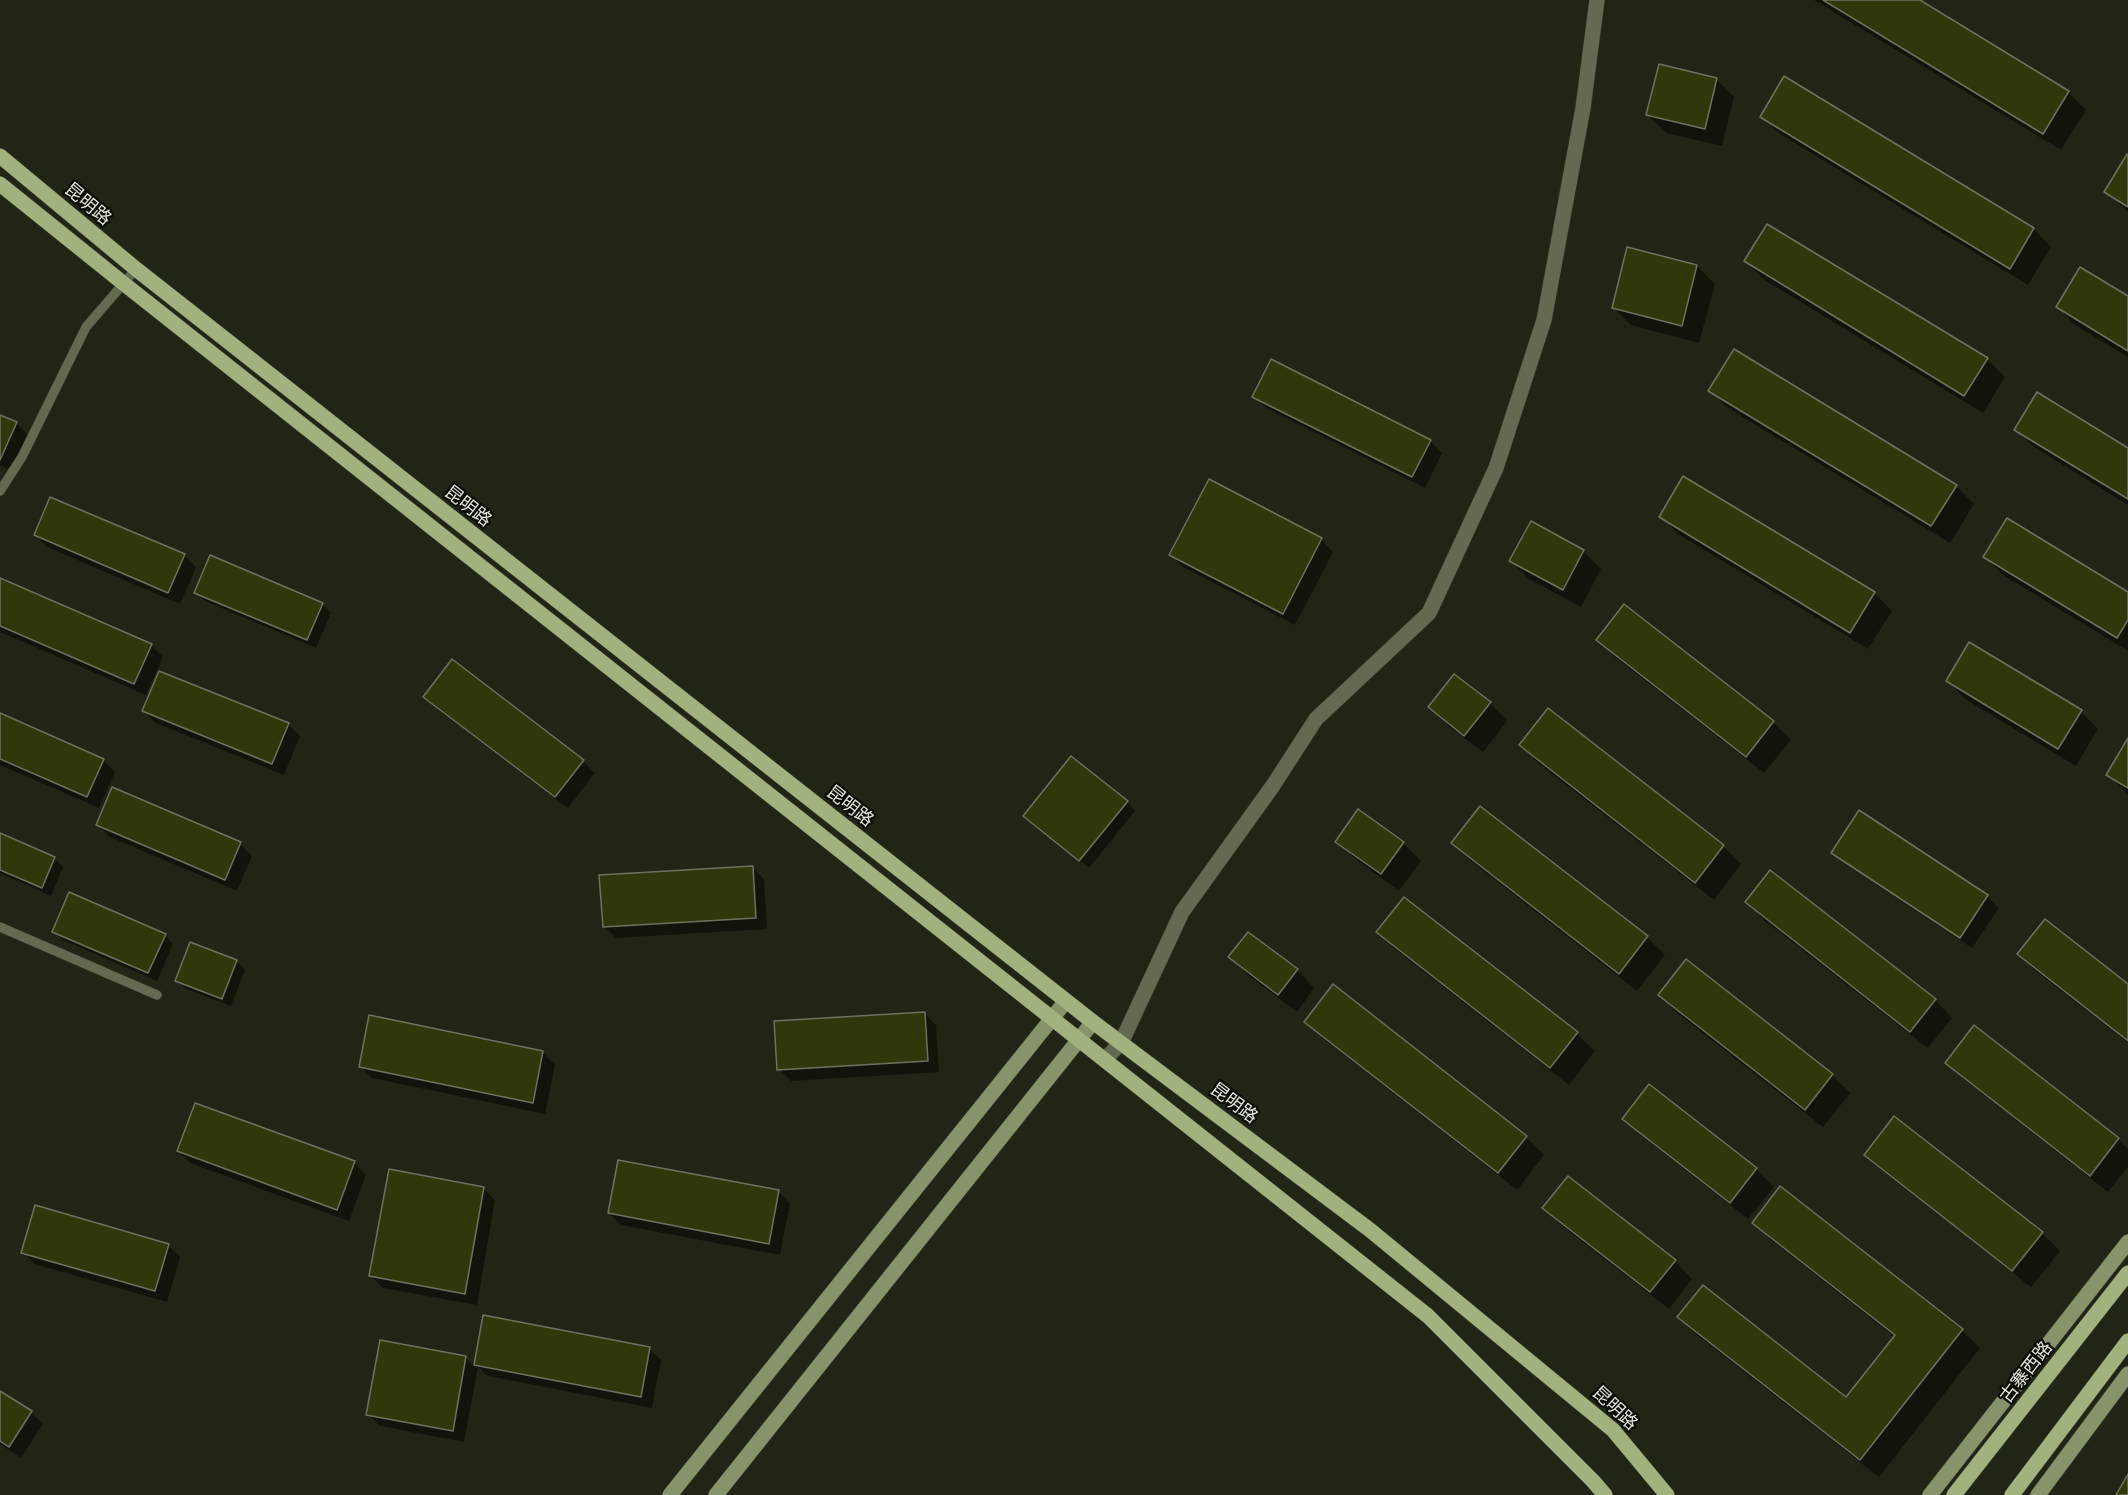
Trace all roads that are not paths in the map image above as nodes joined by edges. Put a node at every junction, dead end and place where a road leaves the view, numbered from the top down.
1 (1597, 0) edge
2 (0, 156) edge
3 (0, 184) edge
4 (136, 269) junction
5 (123, 283) junction
6 (0, 491) edge
7 (0, 927) edge
8 (157, 995) dead end
9 (1066, 1001) junction
10 (1053, 1018) junction
11 (1093, 1022) junction
12 (1080, 1039) junction
13 (1121, 1044) junction
14 (1105, 1059) junction
15 (2128, 1242) edge
16 (2128, 1274) edge
17 (2128, 1341) edge
18 (2128, 1374) edge
19 (670, 1495) edge
20 (716, 1495) edge
21 (1605, 1495) edge
22 (1667, 1495) edge
23 (1930, 1495) edge
24 (1954, 1495) edge
25 (2012, 1495) edge
26 (2038, 1495) edge

1 - 13 street
2 - 4 main road, 昆明路
3 - 5 main road
4 - 5 lane
4 - 9 main road, 昆明路
5 - 6 lane
5 - 10 main road
7 - 8 lane
9 - 10 main road
9 - 11 main road, 昆明路
10 - 12 main road
10 - 19 main road
11 - 12 main road
11 - 13 main road, 昆明路
12 - 14 main road
12 - 20 main road
13 - 14 street
13 - 22 main road, 昆明路
14 - 21 main road
15 - 23 main road
16 - 24 main road, 古寨西路
17 - 25 main road
18 - 26 main road

